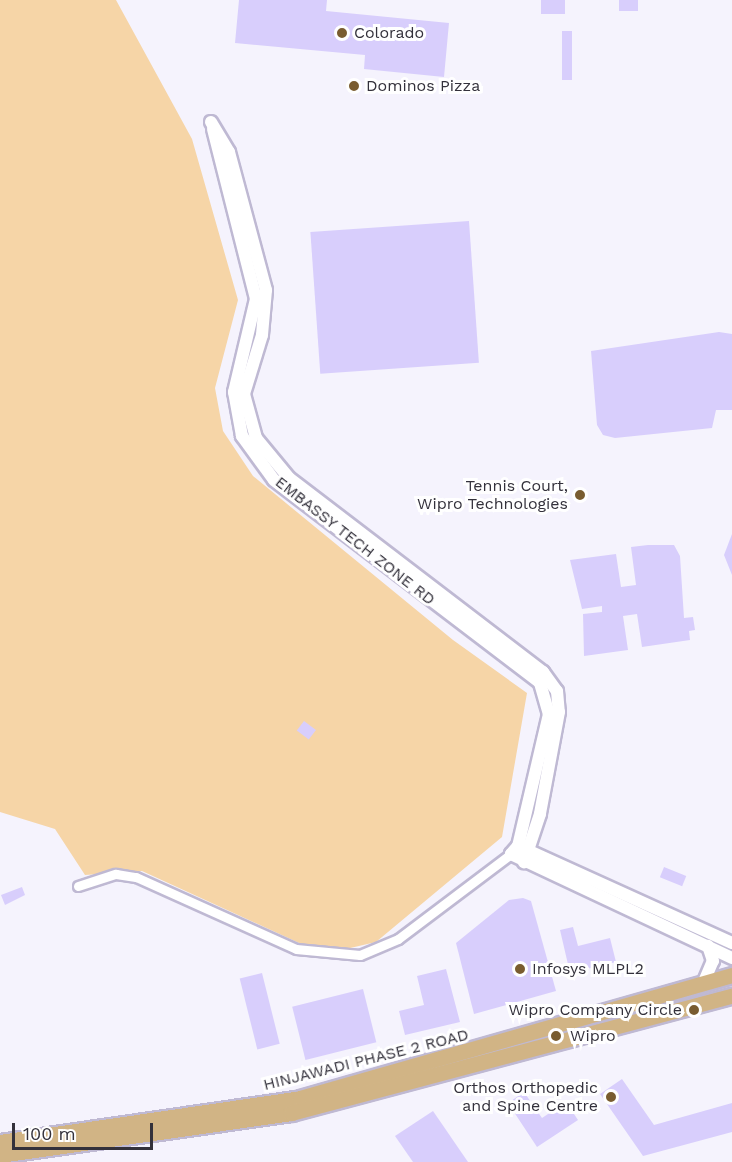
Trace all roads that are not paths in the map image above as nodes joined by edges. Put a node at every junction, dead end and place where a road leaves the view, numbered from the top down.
1 (212, 125) dead end
2 (239, 203) junction
3 (514, 850) junction
4 (527, 857) junction
5 (78, 886) dead end
6 (732, 943) edge
7 (708, 946) junction
8 (732, 958) edge
9 (732, 975) edge
10 (703, 984) junction
11 (732, 996) edge
12 (0, 1142) edge
13 (0, 1155) edge

1 - 2 street, EMBASSY TECH ZONE RD
2 - 3 street, EMBASSY TECH ZONE RD
2 - 4 street
3 - 4 street
3 - 5 street
4 - 6 street
4 - 7 street
7 - 8 street
7 - 10 street
9 - 10 main road, HINJAWADI PHASE 2 ROAD
10 - 12 main road, HINJAWADI PHASE 2 ROAD
11 - 13 main road, HINJAWADI PHASE 2 ROAD

